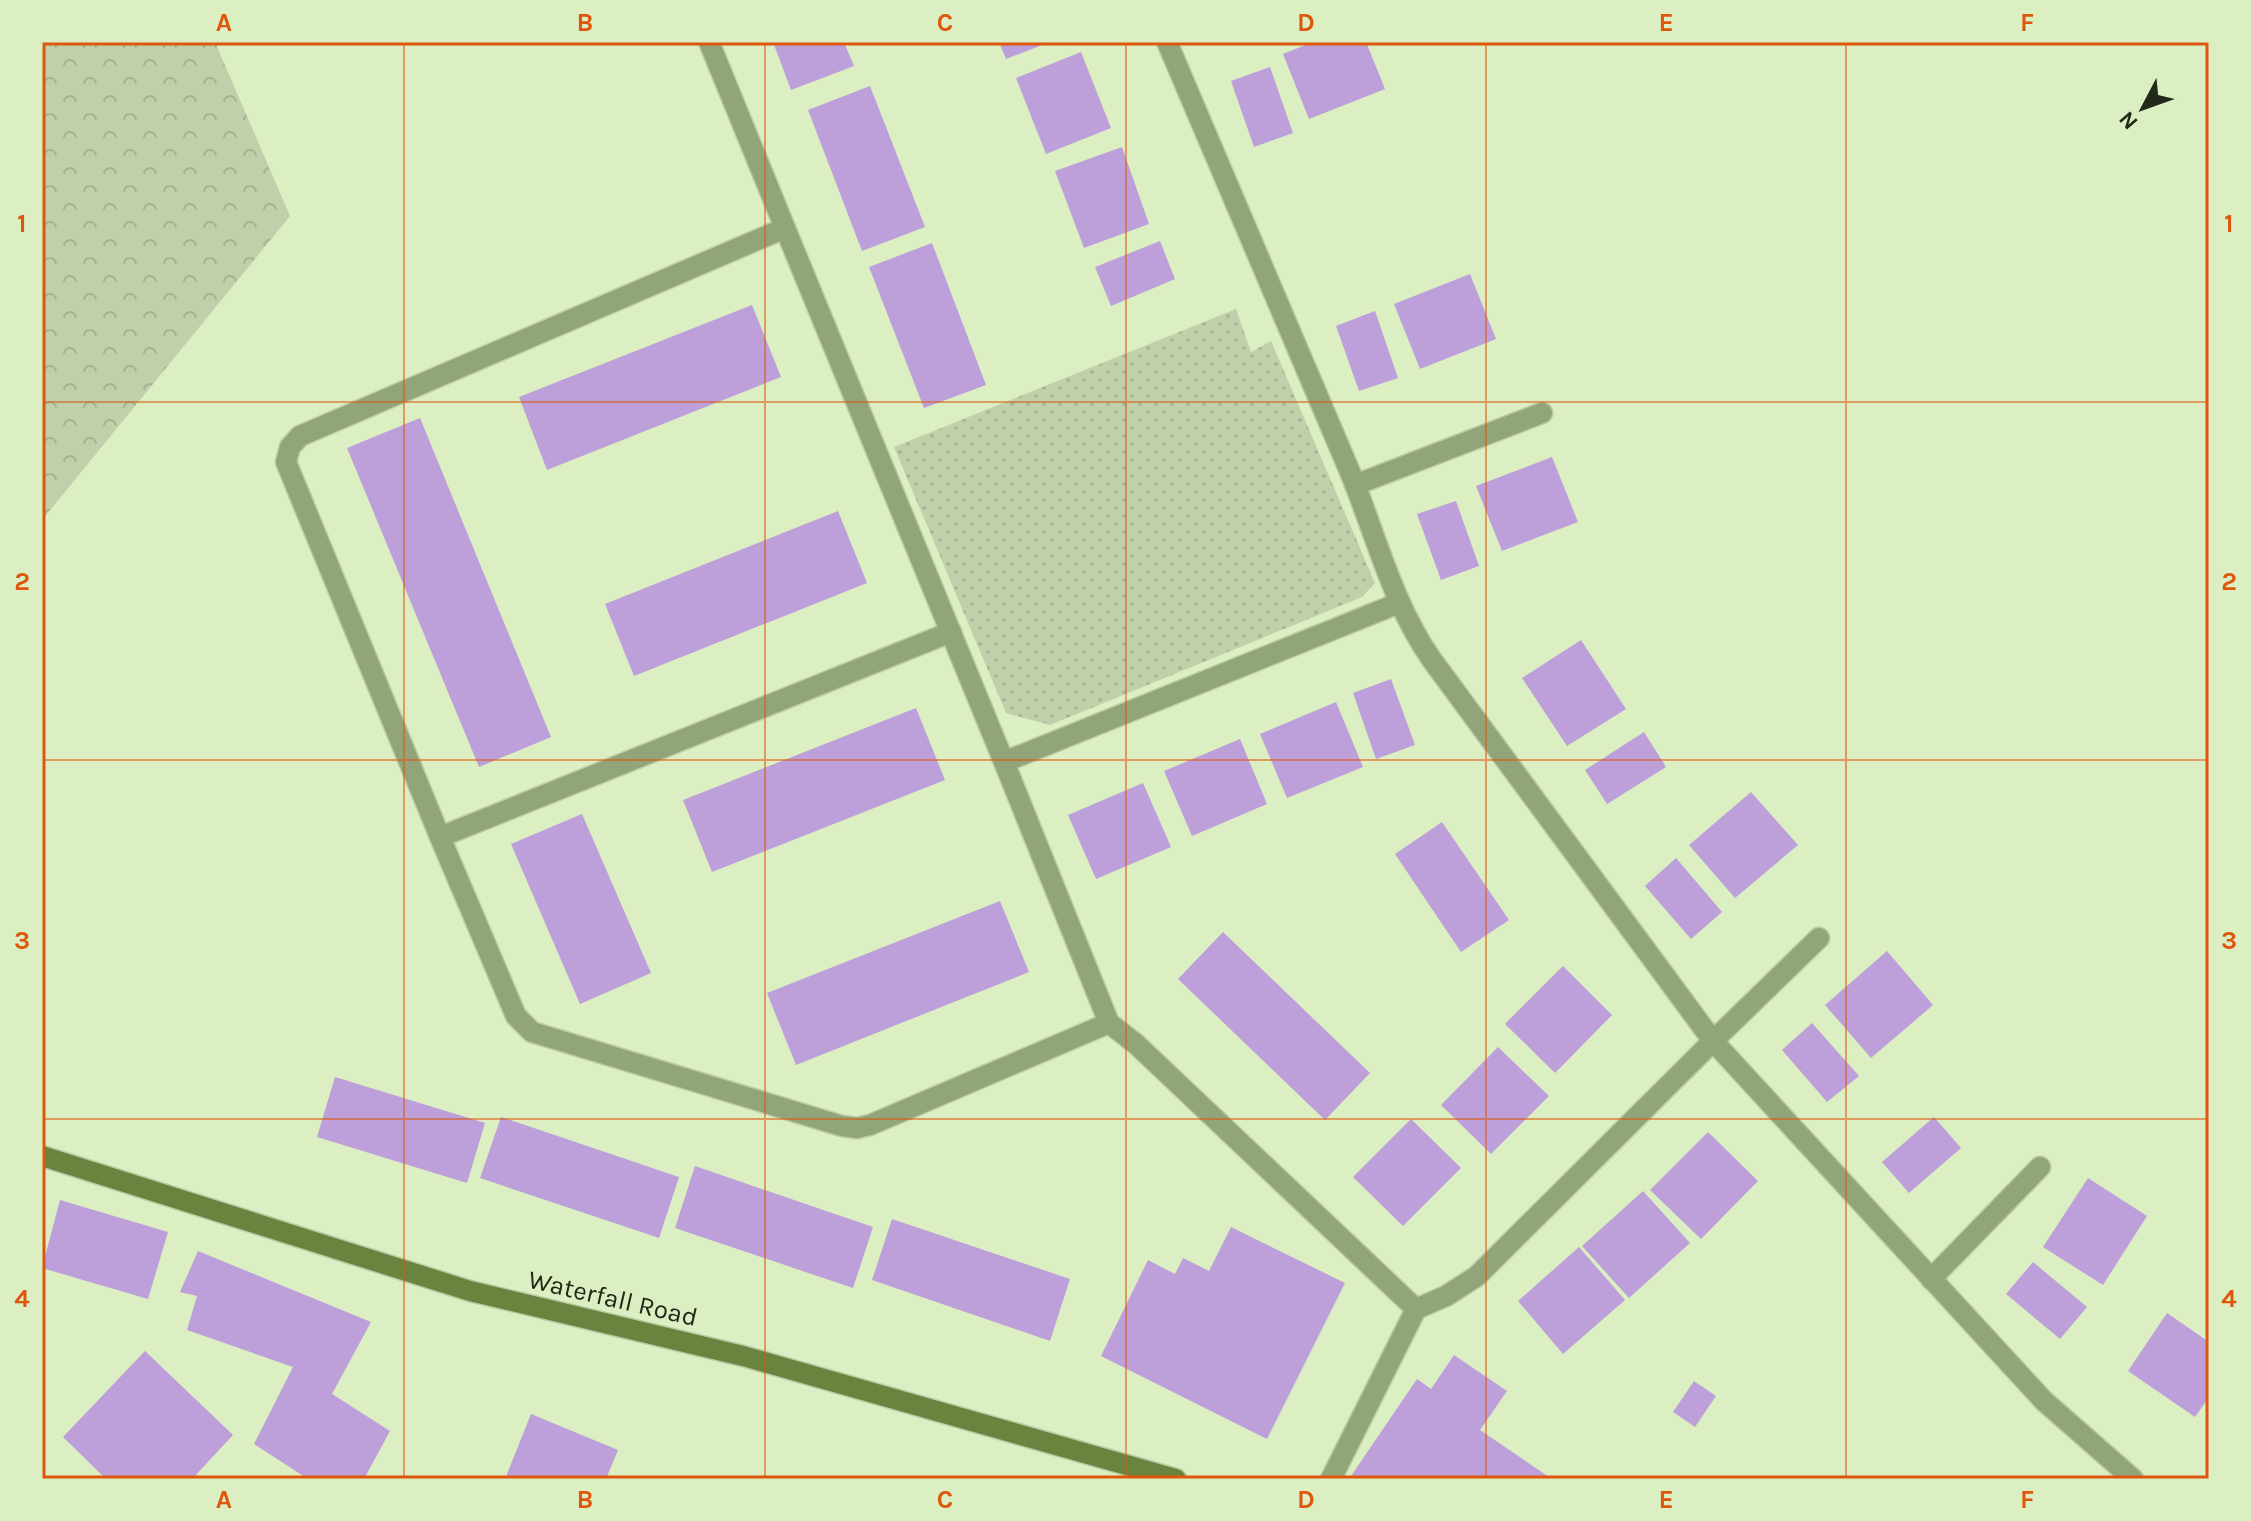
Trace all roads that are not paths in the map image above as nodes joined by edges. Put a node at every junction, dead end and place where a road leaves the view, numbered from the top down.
1 (709, 42) edge
2 (1173, 44) edge
3 (785, 228) junction
4 (1542, 413) dead end
5 (1355, 485) junction
6 (1399, 603) junction
7 (951, 632) junction
8 (1004, 762) junction
9 (440, 837) junction
10 (1819, 938) dead end
11 (1109, 1023) junction
12 (1713, 1041) junction
13 (42, 1156) edge
14 (2040, 1167) dead end
15 (1931, 1279) junction
16 (1416, 1309) junction
17 (1176, 1479) edge
18 (1331, 1479) edge
19 (2133, 1479) edge

1 - 3 street
2 - 5 street
3 - 7 street
3 - 9 street
4 - 5 street
5 - 6 street
6 - 8 street
6 - 12 street
7 - 8 street
7 - 9 street
8 - 11 street
9 - 11 street
10 - 12 street
11 - 16 street
12 - 15 street
12 - 16 street
13 - 17 street, Waterfall Road
14 - 15 street
15 - 19 street
16 - 18 street

